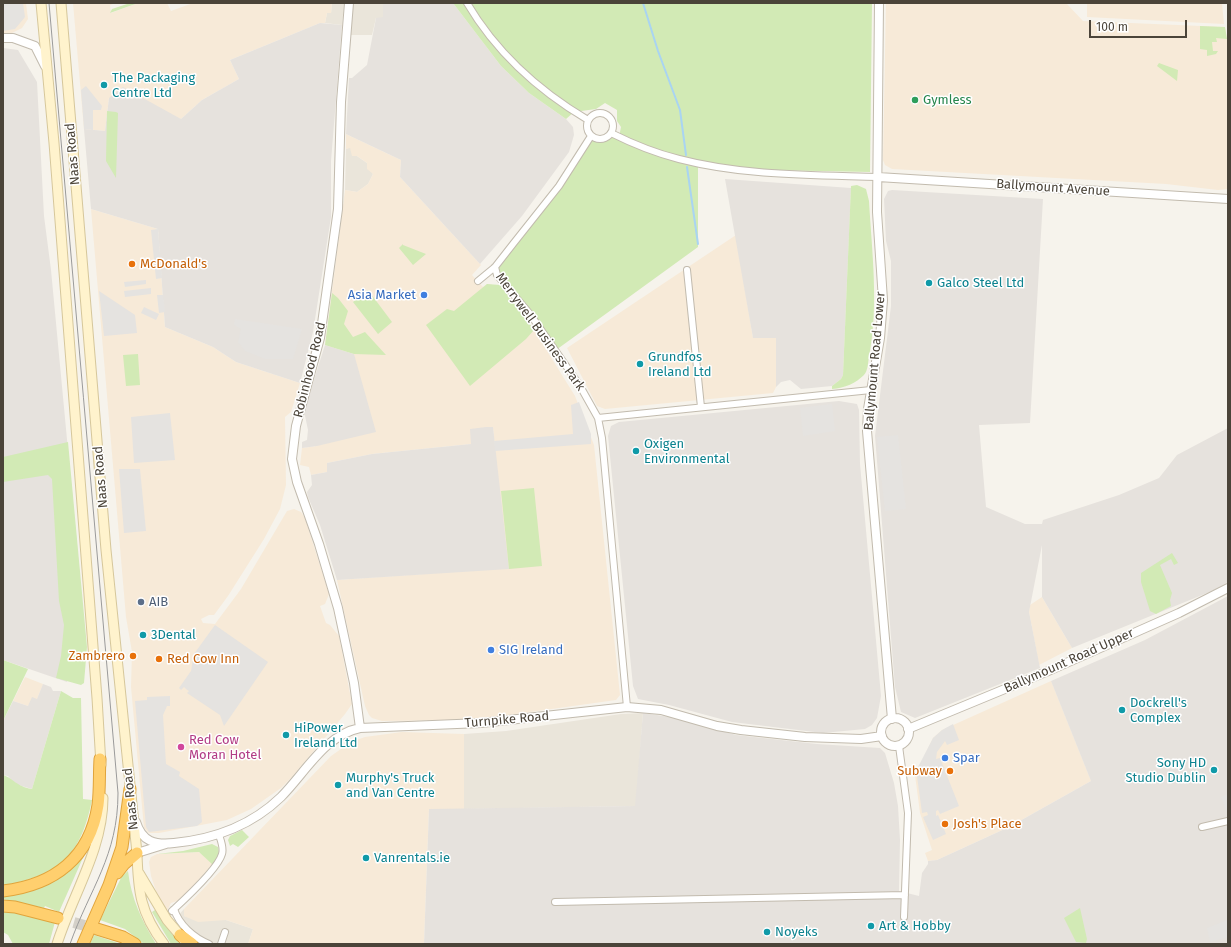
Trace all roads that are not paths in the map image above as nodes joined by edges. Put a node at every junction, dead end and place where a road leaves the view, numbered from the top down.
1 (38, 3) edge
2 (41, 3) edge
3 (61, 3) edge
4 (349, 3) edge
5 (467, 3) edge
6 (878, 3) edge
7 (43, 24) junction
8 (3, 38) edge
9 (47, 68) junction
10 (588, 120) junction
11 (611, 133) junction
12 (591, 136) junction
13 (878, 178) junction
14 (1228, 199) edge
15 (495, 267) junction
16 (687, 270) dead end
17 (478, 281) dead end
18 (871, 390) junction
19 (701, 407) junction
20 (598, 418) junction
21 (1228, 588) edge
22 (627, 707) junction
23 (892, 719) junction
24 (360, 728) junction
25 (908, 729) junction
26 (882, 736) junction
27 (899, 746) junction
28 (100, 759) junction
29 (130, 790) junction
30 (132, 808) junction
31 (1228, 821) edge
32 (1202, 827) dead end
33 (219, 835) junction
34 (169, 844) junction
35 (154, 849) junction
36 (137, 853) junction
37 (138, 869) junction
38 (109, 886) junction
39 (3, 891) edge
40 (905, 895) junction
41 (555, 902) dead end
42 (3, 906) edge
43 (58, 918) tunnel mouth
44 (904, 918) dead end
45 (97, 928) tunnel mouth
46 (225, 932) dead end
47 (180, 935) junction
48 (57, 944) edge
49 (83, 944) edge
50 (135, 944) edge
51 (164, 944) edge
52 (187, 944) edge
53 (192, 944) edge
54 (209, 944) edge
55 (221, 944) edge

1 - 7 main road, Naas Road
2 - 7 main road, Naas Road
3 - 29 main road, Naas Road
4 - 24 street, Robinhood Road
5 - 10 street
6 - 13 street, Ballymount Road Lower
7 - 9 main road, Naas Road
8 - 9 street
9 - 28 main road, Naas Road
10 - 11 street
10 - 12 street
11 - 12 street
11 - 13 street
12 - 15 street
13 - 14 street, Ballymount Avenue
13 - 18 street, Ballymount Road Lower
15 - 17 street
15 - 20 street, Merrywell Business Park
16 - 19 street
18 - 19 street
18 - 23 street, Ballymount Road Lower
19 - 20 street
20 - 22 street
21 - 25 street, Ballymount Road Upper
22 - 24 street, Turnpike Road
22 - 26 street, Turnpike Road
23 - 25 street
23 - 26 street
24 - 33 street, Turnpike Road
25 - 27 street
26 - 27 street
27 - 40 street
28 - 39 highway
28 - 48 main road, Naas Road
29 - 30 main road, Naas Road
29 - 38 highway
30 - 34 street
30 - 36 main road, Naas Road
31 - 32 street
33 - 34 street, Turnpike Road
33 - 54 street
34 - 35 street
35 - 36 street
35 - 37 street
36 - 37 main road, Naas Road
36 - 38 highway
37 - 47 main road
37 - 51 main road, Naas Road
38 - 49 highway
40 - 41 street
40 - 44 street
42 - 43 highway
45 - 50 highway
46 - 55 street
47 - 52 main road
47 - 53 highway

